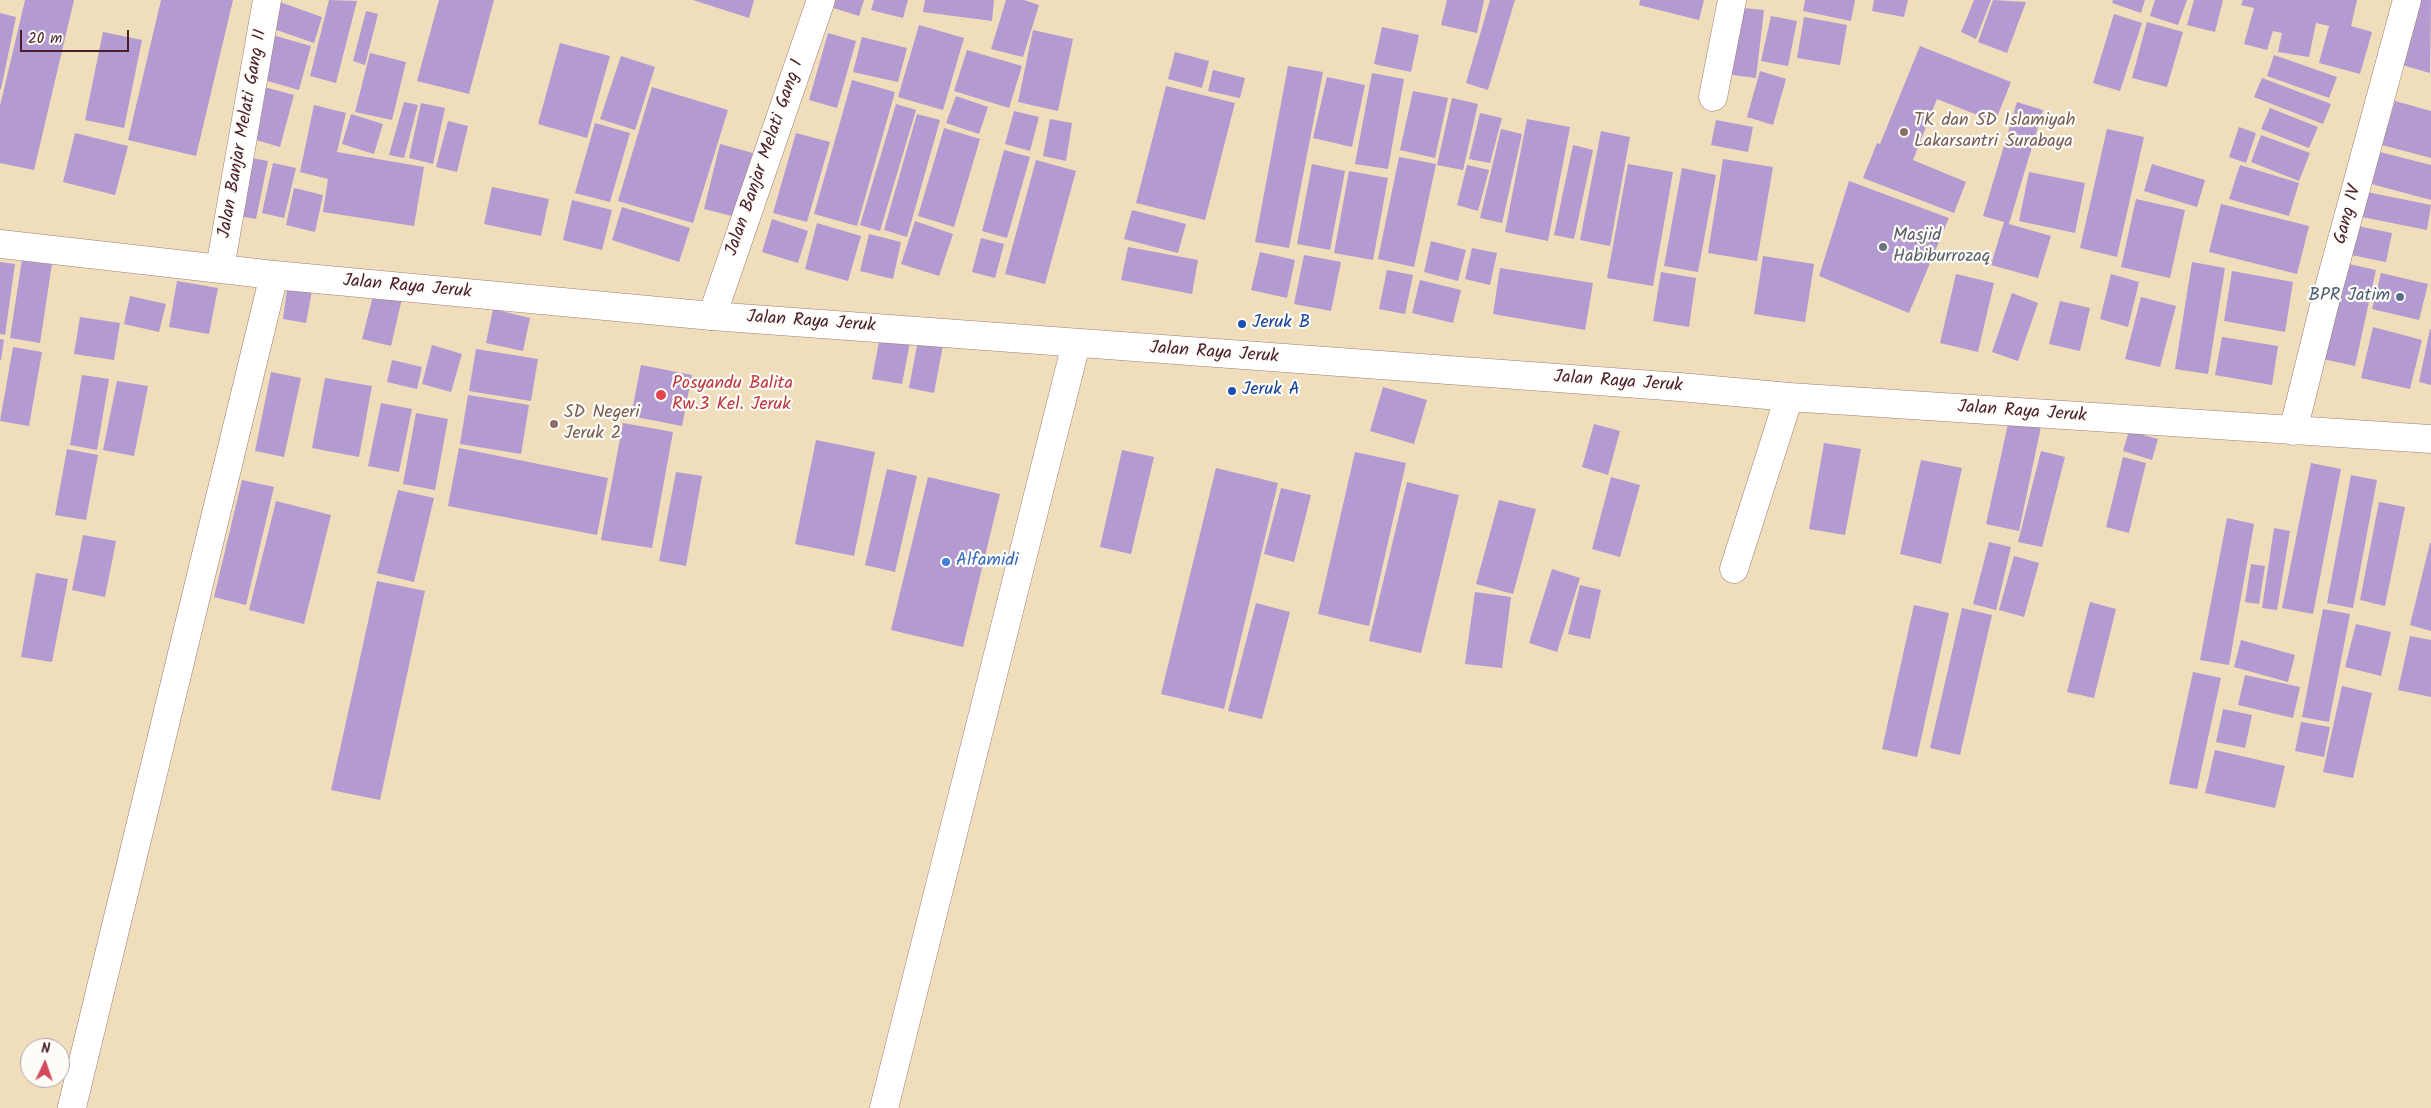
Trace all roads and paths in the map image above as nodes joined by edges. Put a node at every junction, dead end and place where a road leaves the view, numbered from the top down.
1 (267, 0) edge
2 (821, 0) edge
3 (1732, 0) edge
4 (2407, 0) edge
5 (1713, 97) dead end
6 (0, 244) edge
7 (220, 268) junction
8 (274, 275) junction
9 (712, 316) junction
10 (1076, 344) junction
11 (1789, 397) junction
12 (2293, 431) junction
13 (2431, 440) edge
14 (1734, 569) dead end
15 (72, 1106) dead end
16 (884, 1108) edge

1 - 7 main road, Jalan Banjar Melati Gang II
2 - 9 main road, Jalan Banjar Melati Gang I
3 - 5 main road
4 - 12 main road, Gang IV
6 - 7 main road, Jalan Raya Jeruk
7 - 8 main road, Jalan Raya Jeruk
8 - 9 main road, Jalan Raya Jeruk
8 - 15 main road
9 - 10 main road, Jalan Raya Jeruk
10 - 11 main road, Jalan Raya Jeruk
10 - 16 main road
11 - 12 main road, Jalan Raya Jeruk
11 - 14 main road
12 - 13 main road, Jalan Raya Jeruk

